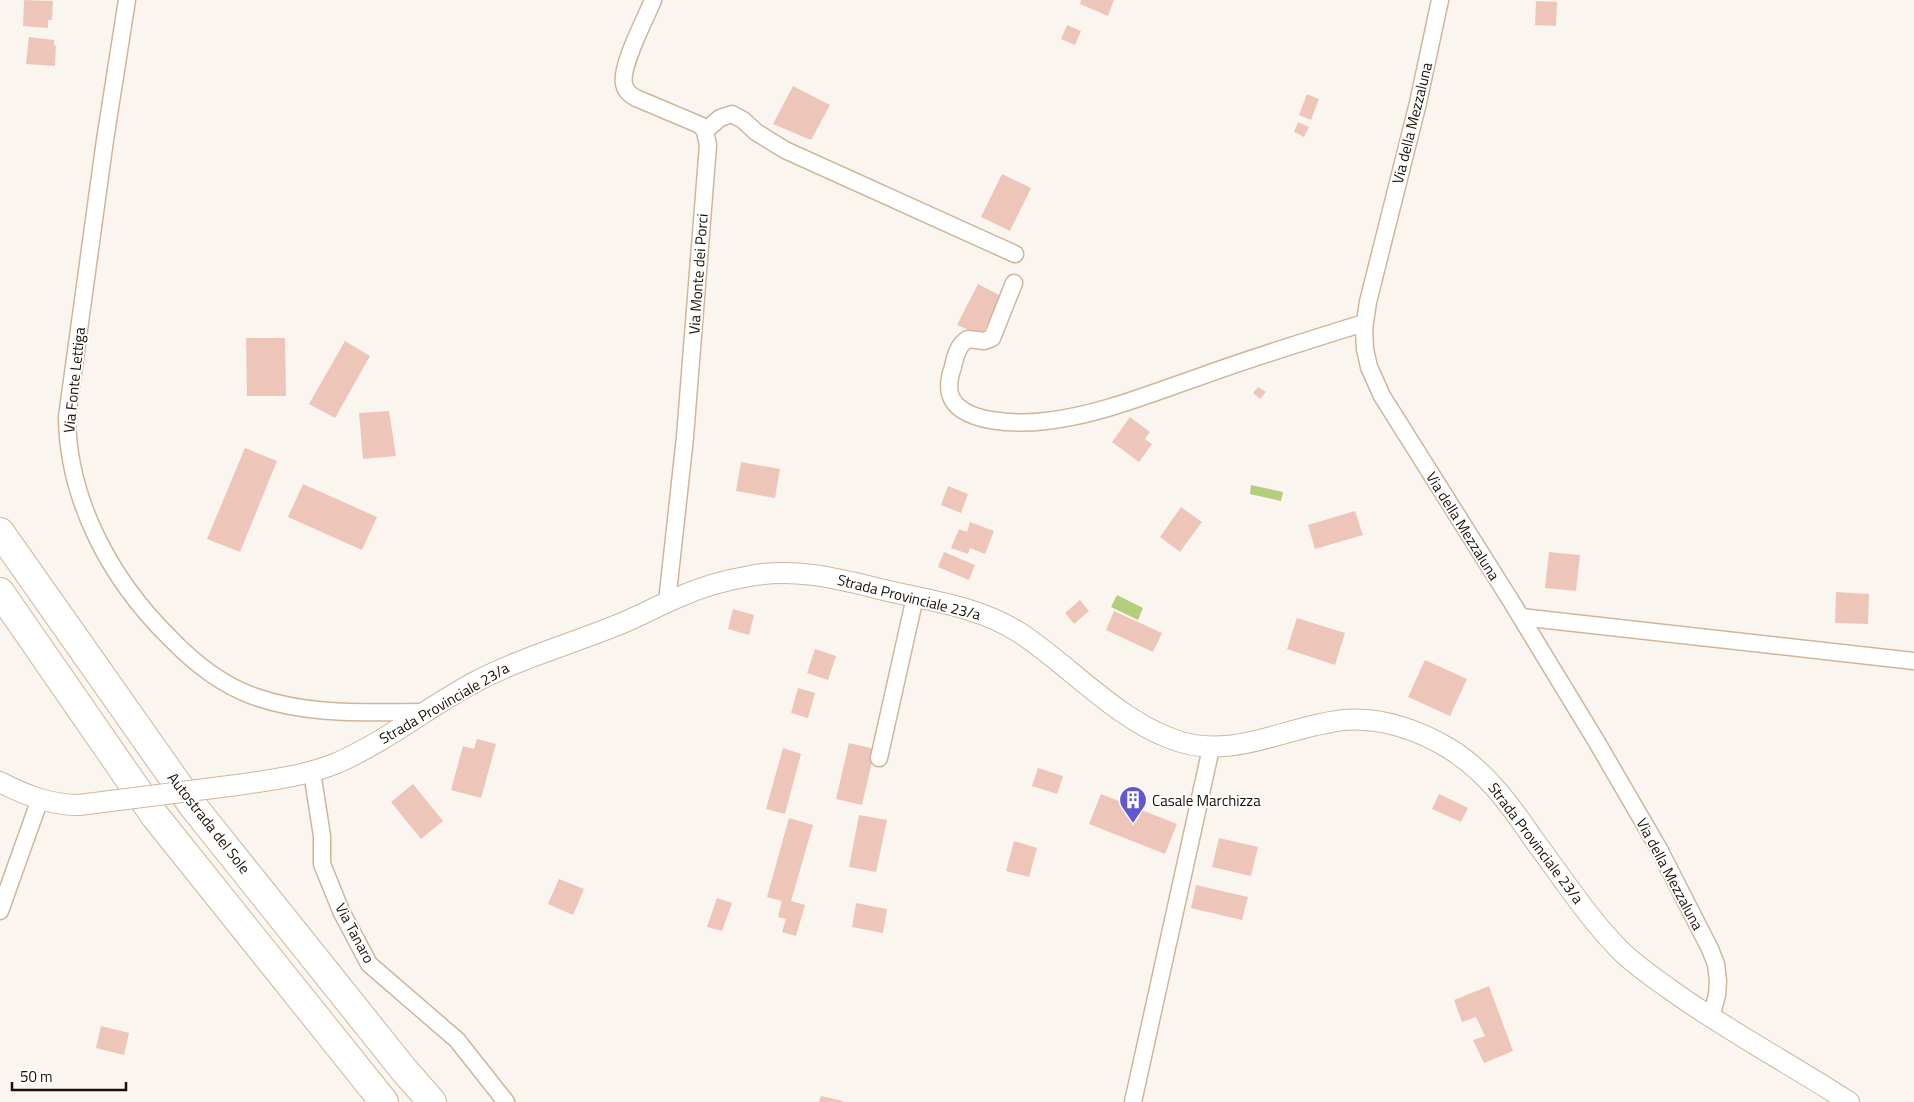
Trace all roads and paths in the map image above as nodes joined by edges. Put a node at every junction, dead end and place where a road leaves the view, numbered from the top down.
1 (127, 0) edge
2 (653, 0) edge
3 (1440, 0) edge
4 (706, 132) junction
5 (1015, 254) dead end
6 (1014, 283) dead end
7 (1364, 323) junction
8 (0, 532) edge
9 (0, 592) edge
10 (915, 597) junction
11 (667, 602) junction
12 (1521, 617) junction
13 (1914, 661) edge
14 (426, 712) junction
15 (1210, 748) junction
16 (879, 758) dead end
17 (312, 772) junction
18 (0, 782) edge
19 (40, 799) junction
20 (0, 911) edge
21 (1711, 1018) junction
22 (384, 1102) edge
23 (432, 1102) edge
24 (506, 1102) edge
25 (1132, 1102) edge
26 (1849, 1102) edge

1 - 14 street, Via Fonte Lettiga
2 - 4 street
3 - 7 street, Via della Mezzaluna
4 - 5 street
4 - 11 street, Via Monte dei Porci
6 - 7 street
7 - 12 street, Via della Mezzaluna
8 - 23 highway, Autostrada del Sole
9 - 22 highway
10 - 11 street, Strada Provinciale 23/a
10 - 15 street, Strada Provinciale 23/a
10 - 16 street
11 - 14 street, Strada Provinciale 23/a
12 - 13 street
12 - 21 street, Via della Mezzaluna
14 - 17 street, Strada Provinciale 23/a
15 - 21 street, Strada Provinciale 23/a
15 - 25 street
17 - 19 street, Strada Provinciale 23/a, bridge
17 - 24 street, Via Tanaro
18 - 19 street, Strada Provinciale 23/a
19 - 20 street
21 - 26 street, Strada Provinciale 23/a

